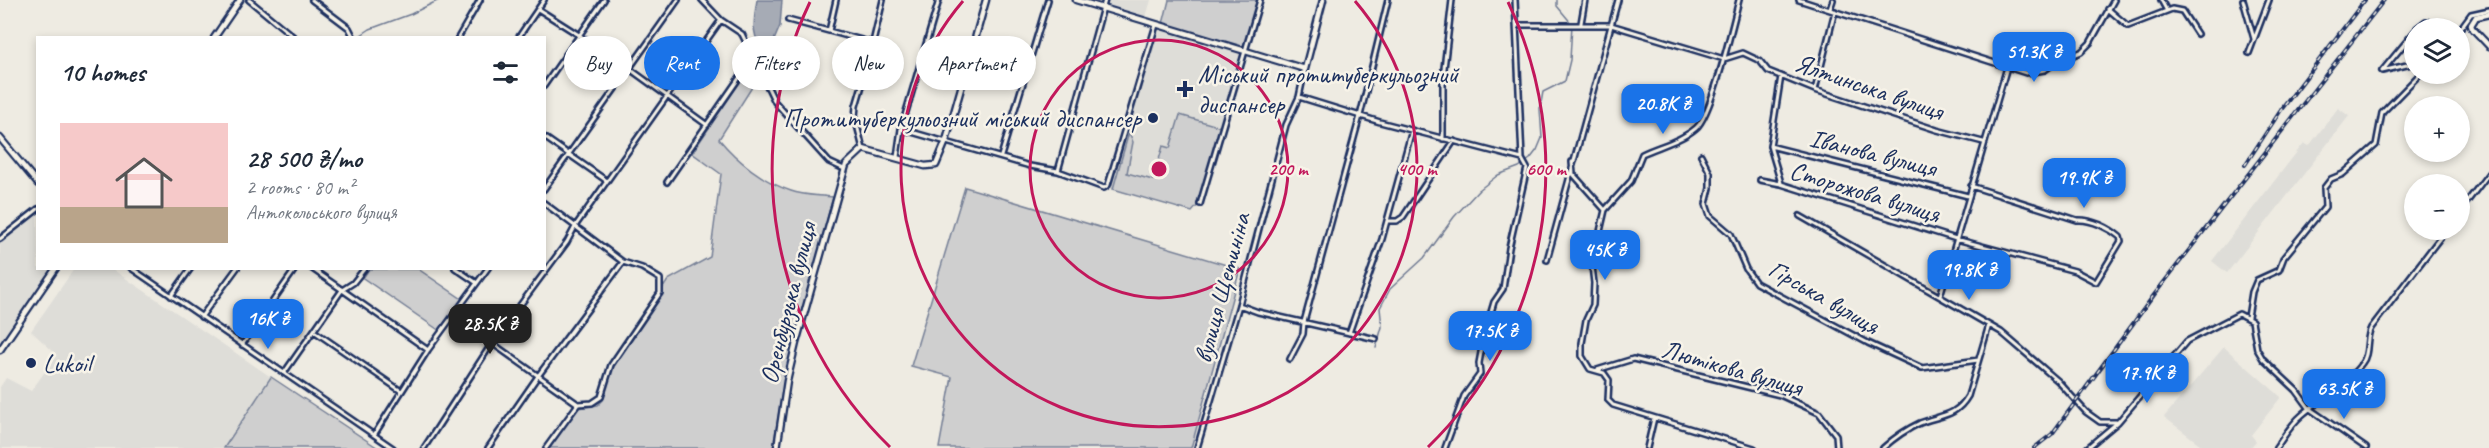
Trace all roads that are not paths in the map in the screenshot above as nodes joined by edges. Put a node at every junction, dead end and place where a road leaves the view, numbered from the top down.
1 (240, 0) edge
2 (249, 0) edge
3 (480, 0) edge
4 (544, 0) edge
5 (604, 0) edge
6 (678, 0) edge
7 (702, 0) edge
8 (836, 0) edge
9 (883, 0) edge
10 (939, 0) edge
11 (986, 0) edge
12 (1048, 0) edge
13 (1076, 0) edge
14 (1105, 0) edge
15 (1260, 0) edge
16 (1323, 0) edge
17 (1388, 0) edge
18 (1452, 0) edge
19 (1515, 0) edge
20 (1585, 0) edge
21 (1618, 0) edge
22 (1739, 0) edge
23 (1799, 0) edge
24 (1833, 0) edge
25 (2114, 0) edge
26 (2161, 0) edge
27 (2243, 0) edge
28 (2269, 0) edge
29 (315, 1) edge
30 (1103, 7) junction
31 (538, 9) junction
32 (1830, 9) junction
33 (2108, 9) junction
34 (1835, 11) junction
35 (2167, 11) junction
36 (2489, 12) edge
37 (2469, 18) edge
38 (721, 20) junction
39 (788, 20) dead end
40 (1581, 23) junction
41 (1156, 25) junction
42 (1516, 25) junction
43 (1611, 25) junction
44 (829, 31) junction
45 (2197, 34) dead end
46 (215, 36) edge
47 (293, 36) edge
48 (353, 36) edge
49 (459, 36) edge
50 (519, 36) edge
51 (580, 36) joint
52 (847, 36) edge
53 (875, 36) edge
54 (2254, 41) junction
55 (2404, 44) edge
56 (2489, 46) edge
57 (1245, 50) junction
58 (2249, 53) dead end
59 (564, 58) edge
60 (1724, 59) junction
61 (632, 63) edge
62 (2404, 66) edge
63 (2007, 67) junction
64 (1305, 69) junction
65 (632, 72) edge
66 (1781, 76) junction
67 (546, 83) edge
68 (2409, 84) edge
69 (732, 88) edge
70 (613, 90) edge
71 (861, 90) edge
72 (1815, 90) junction
73 (667, 97) junction
74 (1299, 97) junction
75 (1360, 116) junction
76 (707, 125) junction
77 (902, 129) junction
78 (1412, 130) junction
79 (0, 138) edge
80 (546, 138) edge
81 (1443, 138) junction
82 (946, 141) junction
83 (1454, 141) junction
84 (1983, 142) junction
85 (1770, 146) junction
86 (863, 149) junction
87 (569, 154) junction
88 (1701, 155) dead end
89 (897, 157) junction
90 (1001, 157) junction
91 (1522, 159) junction
92 (1572, 162) junction
93 (844, 169) junction
94 (1058, 171) junction
95 (2489, 173) edge
96 (1760, 180) dead end
97 (36, 182) edge
98 (607, 182) junction
99 (667, 182) dead end
100 (1781, 184) junction
101 (546, 186) edge
102 (1971, 186) junction
103 (1968, 196) junction
104 (2470, 198) edge
105 (546, 204) edge
106 (1200, 204) dead end
107 (1605, 210) junction
108 (36, 211) edge
109 (1800, 216) dead end
110 (1387, 221) junction
111 (576, 225) junction
112 (1956, 238) junction
113 (0, 239) edge
114 (2438, 240) edge
115 (1547, 260) dead end
116 (623, 262) junction
117 (55, 270) edge
118 (134, 270) edge
119 (189, 270) edge
120 (236, 270) edge
121 (295, 270) edge
122 (314, 270) edge
123 (363, 270) edge
124 (459, 270) edge
125 (487, 270) edge
126 (2096, 282) joint
127 (477, 283) junction
128 (342, 290) junction
129 (171, 296) junction
130 (1940, 296) junction
131 (1239, 305) junction
132 (201, 317) junction
133 (2248, 317) junction
134 (452, 319) junction
135 (1304, 322) junction
136 (1989, 325) junction
137 (314, 331) junction
138 (1349, 333) junction
139 (1376, 339) dead end
140 (492, 343) junction
141 (242, 345) junction
142 (0, 350) edge
143 (428, 350) junction
144 (1290, 359) dead end
145 (1978, 360) junction
146 (1595, 370) junction
147 (283, 373) junction
148 (538, 376) junction
149 (401, 391) junction
150 (578, 404) junction
151 (2310, 409) junction
152 (1654, 418) junction
153 (2118, 422) junction
154 (374, 435) junction
155 (393, 448) edge
156 (424, 448) edge
157 (488, 448) edge
158 (546, 448) edge
159 (777, 448) edge
160 (1197, 448) edge
161 (1445, 448) edge
162 (1647, 448) edge
163 (1754, 448) edge
164 (1837, 448) edge
165 (1883, 448) edge
166 (2087, 448) edge
167 (2276, 448) edge
168 (2366, 448) edge

1 - 46 street
2 - 47 street
3 - 49 street
4 - 31 street
5 - 51 street
6 - 61 street
7 - 38 street
8 - 44 street
9 - 53 street
10 - 77 street
11 - 82 street
12 - 90 street
13 - 30 street
14 - 30 street
15 - 57 street
16 - 64 street, вулиця Щетиніна
17 - 75 street
18 - 81 street
19 - 42 street
20 - 40 street
21 - 43 street
22 - 60 street
23 - 32 street
24 - 32 street
25 - 33 street
26 - 35 street
27 - 54 street
28 - 54 street
29 - 48 street
30 - 41 street
30 - 94 street
31 - 50 street
31 - 51 street
32 - 34 street
33 - 35 street
33 - 63 street
34 - 63 street
34 - 72 street
35 - 45 street
36 - 37 street
36 - 56 street
38 - 73 street
38 - 93 street
39 - 44 street
40 - 42 street, Ялтинська вулиця
40 - 43 street, Ялтинська вулиця
41 - 57 street
41 - 94 street
42 - 91 street
43 - 60 street, Ялтинська вулиця
43 - 92 street
44 - 52 street
54 - 58 street
55 - 62 street
57 - 64 street
57 - 106 street
59 - 67 street
60 - 66 street, Ялтинська вулиця
60 - 107 street
63 - 84 street
64 - 74 street, вулиця Щетиніна
65 - 73 street
66 - 72 street, Ялтинська вулиця
66 - 85 street
68 - 133 street
69 - 76 street
70 - 87 street
71 - 86 street
72 - 84 street, Ялтинська вулиця
73 - 76 street
73 - 98 street
74 - 75 street
74 - 131 street, вулиця Щетиніна
75 - 78 street
75 - 135 street
76 - 99 street
77 - 82 street
77 - 89 street
78 - 81 street
78 - 110 street
79 - 97 street
80 - 87 street
81 - 83 street
82 - 89 street
82 - 90 street
83 - 91 street
83 - 110 street
84 - 102 street
85 - 100 street
85 - 103 street, Іванова вулиця
86 - 89 street
86 - 93 street
87 - 98 street
87 - 101 street
88 - 145 street, Гірська вулиця
90 - 94 street
91 - 161 street
92 - 107 street
92 - 115 street
93 - 159 street, Оренбурзька вулиця
95 - 104 street
96 - 100 street, Сторожова вулиця
98 - 111 street
100 - 112 street, Сторожова вулиця
102 - 103 street
102 - 126 street, Іванова вулиця
103 - 112 street
105 - 111 street
107 - 146 street
108 - 113 street
109 - 130 street
110 - 138 street
111 - 116 street
111 - 140 street
112 - 126 street, Сторожова вулиця
112 - 130 street
114 - 151 street
116 - 148 street
116 - 150 street
117 - 142 street
118 - 129 street
119 - 129 street
120 - 132 street
121 - 141 street
122 - 128 street
123 - 128 street
124 - 127 street
125 - 127 street
127 - 134 street
128 - 137 street
128 - 143 street
129 - 132 street
130 - 136 street
131 - 135 street
131 - 160 street, вулиця Щетиніна
132 - 141 street
133 - 151 street
133 - 153 street
134 - 140 street
134 - 143 street
135 - 138 street
135 - 144 street
136 - 145 street
136 - 153 street
137 - 147 street
137 - 149 street
138 - 139 street
140 - 148 street
140 - 156 street
141 - 147 street
143 - 149 street
145 - 165 street
146 - 152 street
146 - 164 street, Лютікова вулиця
147 - 154 street
148 - 150 street
148 - 157 street
149 - 154 street
150 - 158 street
151 - 167 street
151 - 168 street
152 - 162 street
152 - 163 street
153 - 166 street
154 - 155 street

